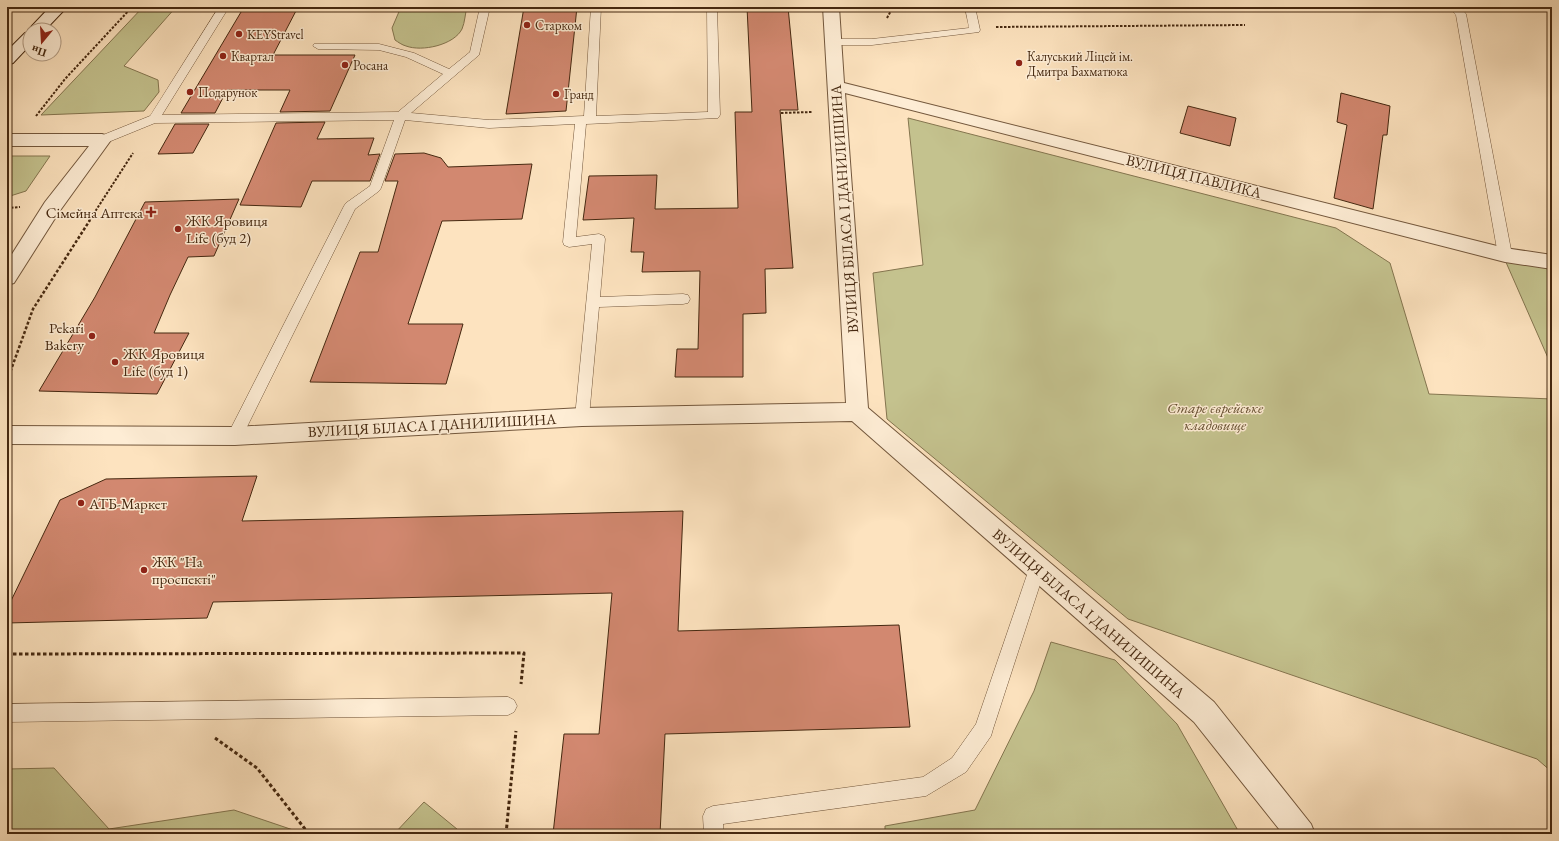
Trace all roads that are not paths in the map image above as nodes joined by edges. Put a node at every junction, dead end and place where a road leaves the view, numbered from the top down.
1 (58, 7) edge
2 (224, 7) edge
3 (485, 7) edge
4 (596, 7) edge
5 (712, 7) edge
6 (831, 7) edge
7 (970, 7) edge
8 (1454, 7) edge
9 (44, 22) edge
10 (833, 42) junction
11 (22, 44) edge
12 (318, 46) dead end
13 (7, 60) edge
14 (451, 74) junction
15 (836, 86) junction
16 (401, 116) junction
17 (154, 119) junction
18 (585, 120) junction
19 (7, 140) edge
20 (102, 140) junction
21 (1505, 255) junction
22 (1552, 262) edge
23 (7, 278) edge
24 (684, 299) dead end
25 (593, 302) junction
26 (857, 412) junction
27 (582, 417) junction
28 (7, 435) edge
29 (235, 436) junction
30 (1037, 569) junction
31 (508, 706) dead end
32 (7, 714) edge
33 (714, 834) edge
34 (1301, 834) edge

1 - 9 street
2 - 17 lane
3 - 14 lane
4 - 18 lane
5 - 18 lane
6 - 10 street, ВУЛИЦЯ БІЛАСА І ДАНИЛИШИНА
7 - 10 lane
8 - 21 lane
10 - 15 street, ВУЛИЦЯ БІЛАСА І ДАНИЛИШИНА
11 - 13 street
12 - 14 lane
14 - 16 lane
15 - 21 street, ВУЛИЦЯ ПАВЛИКА
15 - 26 street, ВУЛИЦЯ БІЛАСА І ДАНИЛИШИНА
16 - 17 lane
16 - 18 lane
16 - 29 lane
17 - 20 lane
18 - 25 lane
19 - 20 street
20 - 23 street
21 - 22 street, ВУЛИЦЯ ПАВЛИКА
24 - 25 lane
25 - 27 lane
26 - 27 street, ВУЛИЦЯ БІЛАСА І ДАНИЛИШИНА
26 - 30 street, ВУЛИЦЯ БІЛАСА І ДАНИЛИШИНА
27 - 29 street, ВУЛИЦЯ БІЛАСА І ДАНИЛИШИНА
28 - 29 street, ВУЛИЦЯ БІЛАСА І ДАНИЛИШИНА
30 - 33 lane
30 - 34 street, ВУЛИЦЯ БІЛАСА І ДАНИЛИШИНА
31 - 32 lane

